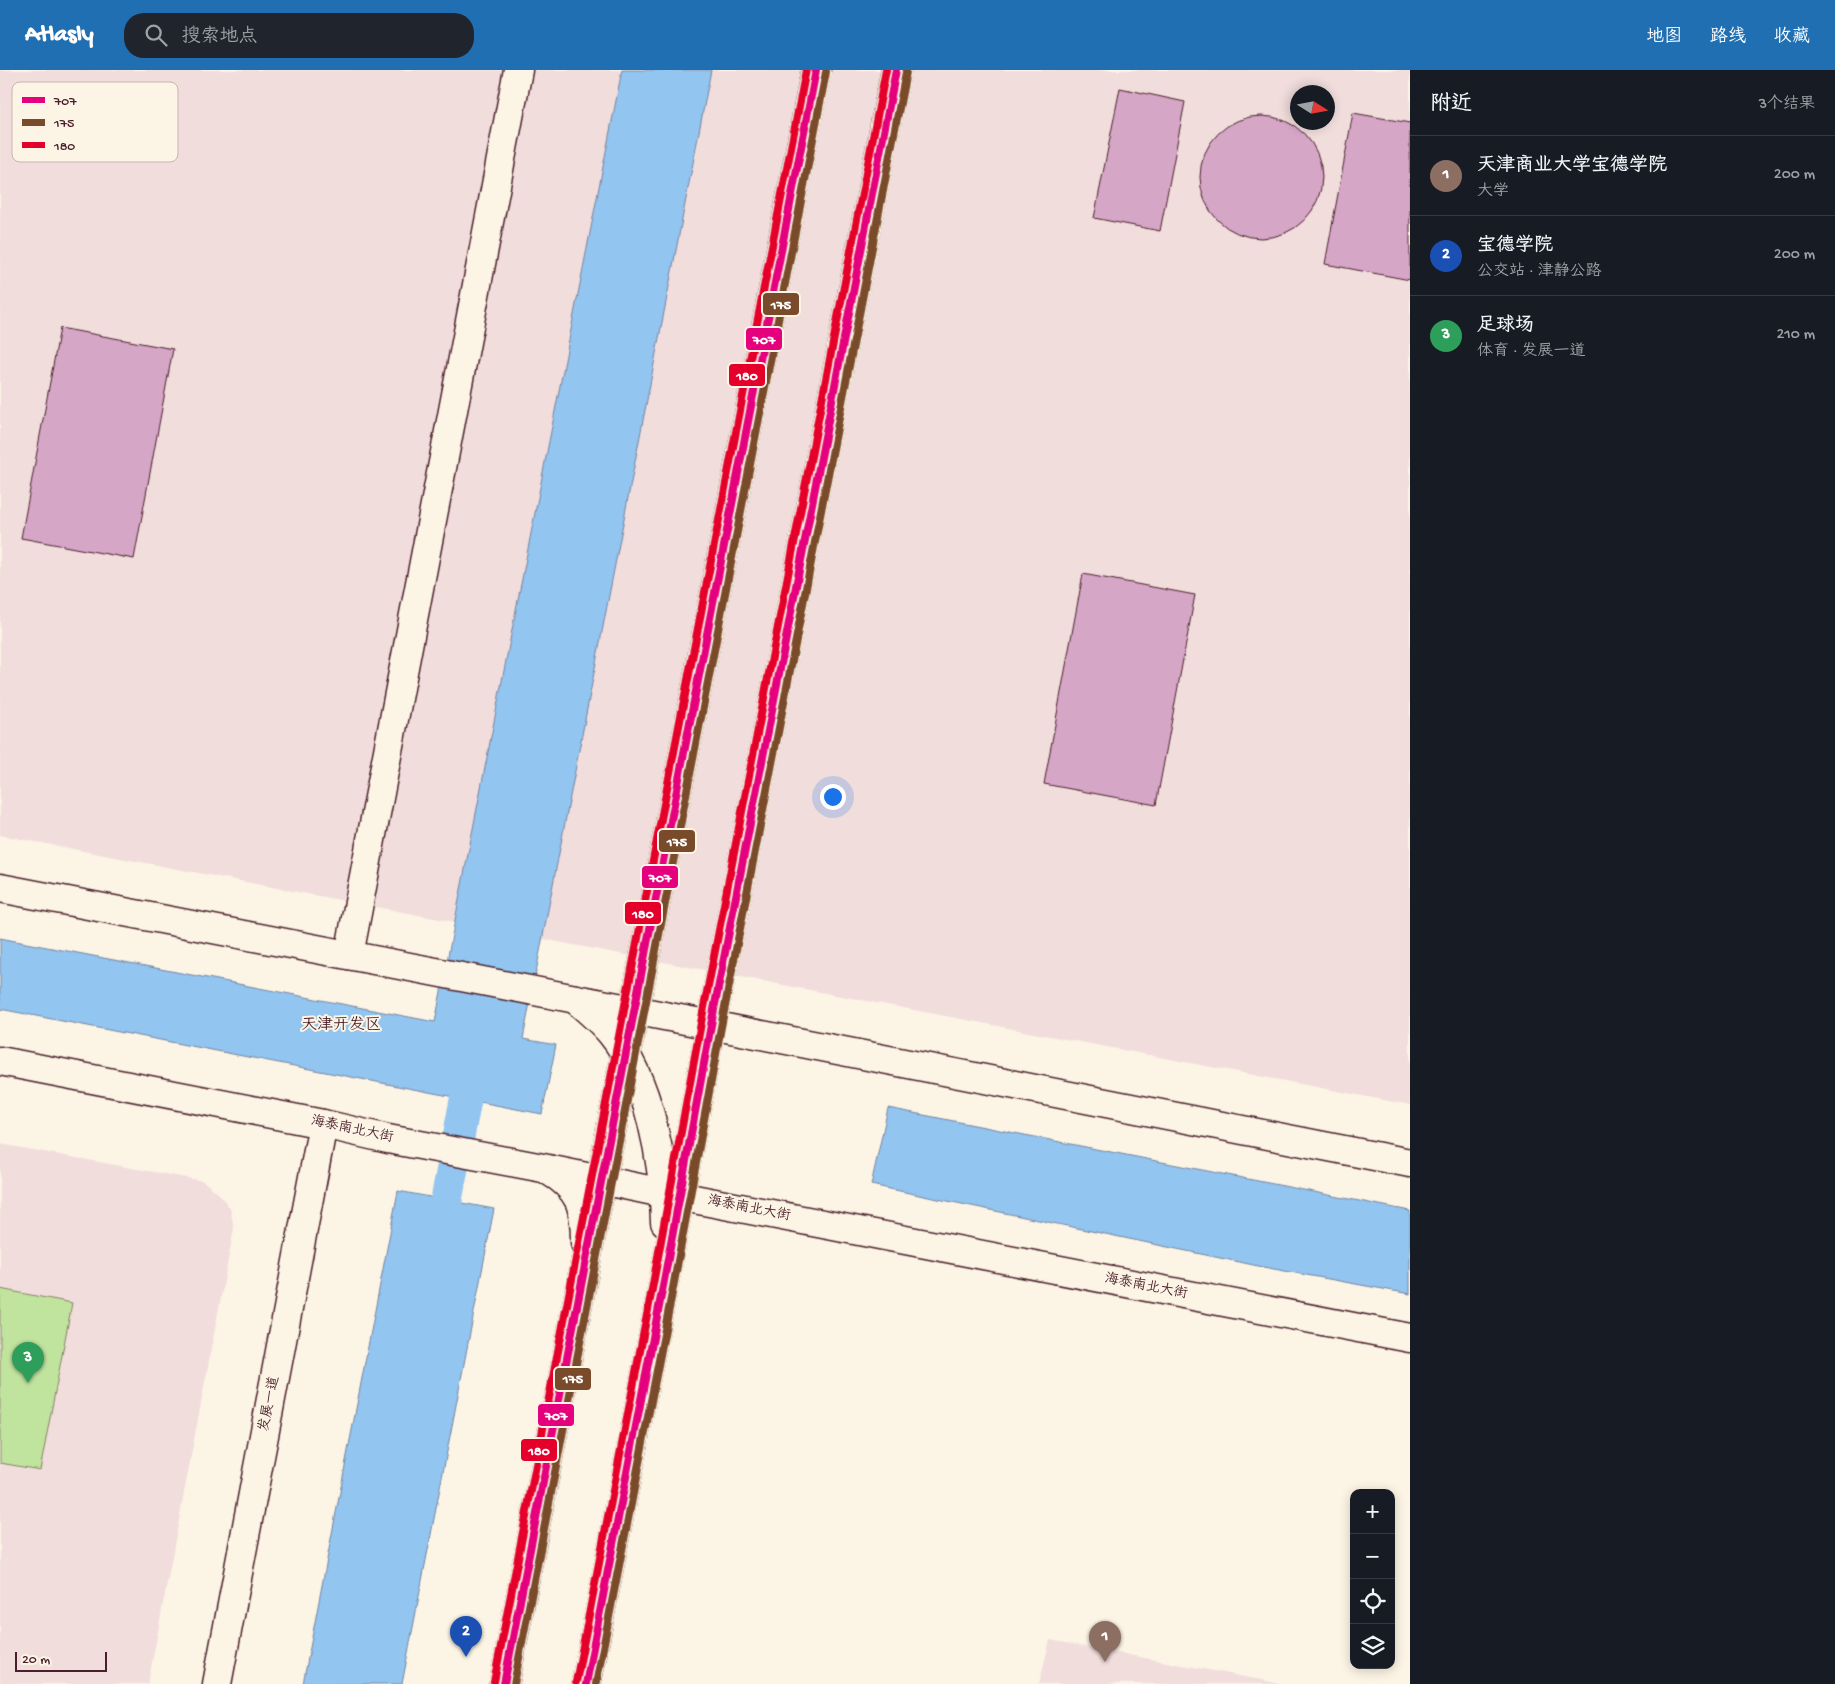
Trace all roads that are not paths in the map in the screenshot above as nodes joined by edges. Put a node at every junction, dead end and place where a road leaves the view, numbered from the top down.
1 (518, 70) edge
2 (816, 70) edge
3 (896, 70) edge
4 (0, 888) edge
5 (349, 955) junction
6 (575, 999) junction
7 (634, 1010) junction
8 (711, 1025) junction
9 (626, 1055) junction
10 (0, 1061) edge
11 (323, 1124) junction
12 (1410, 1163) edge
13 (543, 1168) junction
14 (602, 1180) junction
15 (672, 1194) junction
16 (584, 1270) junction
17 (1410, 1338) edge
18 (217, 1684) edge
19 (504, 1684) edge
20 (586, 1684) edge

1 - 5 main road
2 - 7 main road
3 - 8 main road
4 - 5 main road
5 - 6 main road
6 - 7 main road
6 - 9 main road
7 - 8 main road
7 - 9 main road
8 - 12 main road
8 - 15 main road
9 - 14 main road
9 - 15 main road
10 - 11 main road, 海泰南北大街
11 - 13 main road, 海泰南北大街
11 - 18 main road, 发展一道
13 - 14 main road, 海泰南北大街
13 - 16 main road
14 - 15 main road, 海泰南北大街
14 - 16 main road
15 - 17 main road, 海泰南北大街
15 - 20 main road
16 - 19 main road

